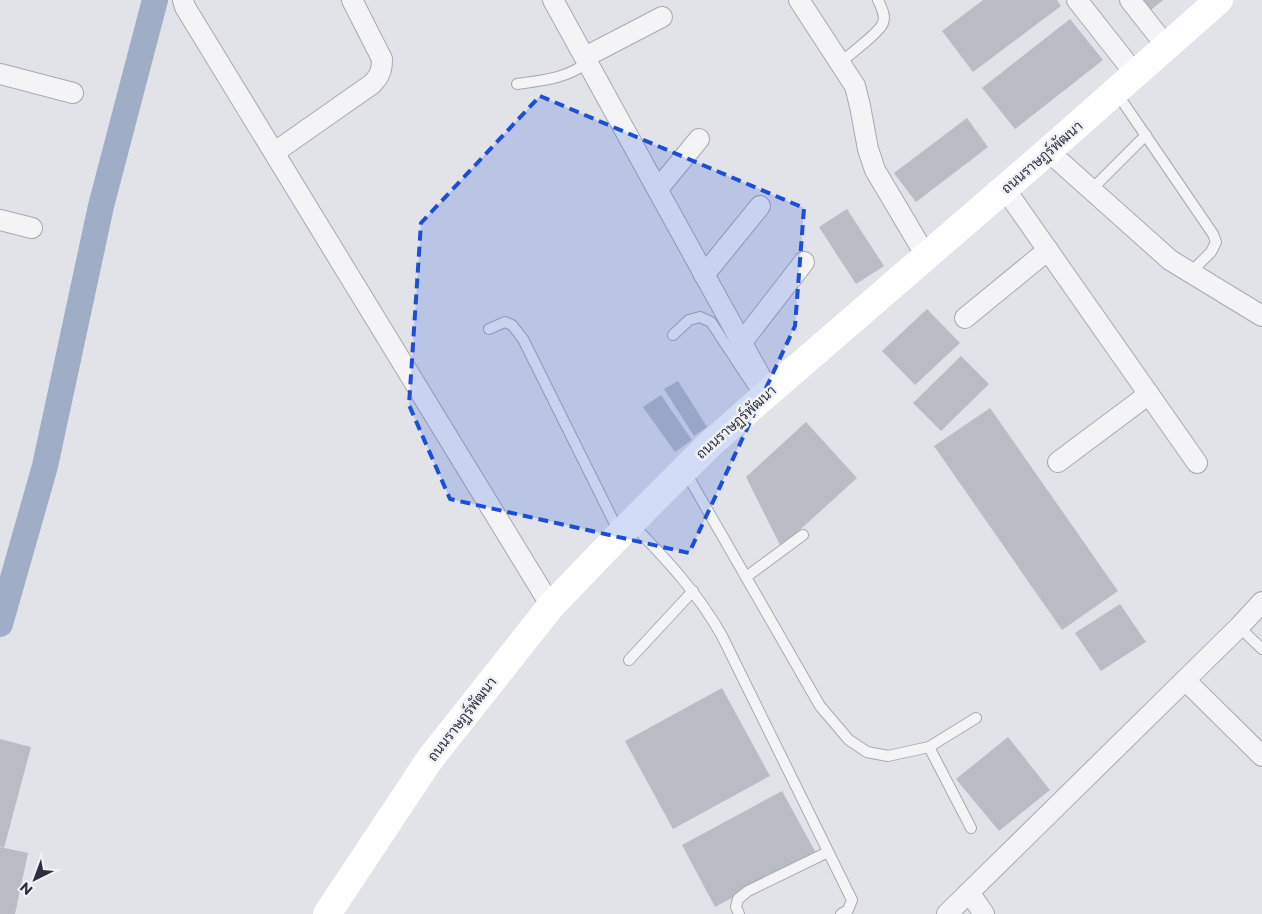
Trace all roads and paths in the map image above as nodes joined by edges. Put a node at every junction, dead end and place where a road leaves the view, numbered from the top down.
1 (352, 0) edge
2 (553, 0) edge
3 (798, 0) edge
4 (878, 0) edge
5 (1077, 0) edge
6 (1130, 0) edge
7 (1219, 0) edge
8 (187, 2) edge
9 (662, 17) dead end
10 (1167, 47) junction
11 (586, 60) junction
12 (841, 62) junction
13 (0, 74) edge
14 (1126, 83) junction
15 (517, 84) dead end
16 (73, 93) dead end
17 (1146, 135) junction
18 (699, 139) dead end
19 (275, 152) junction
20 (1048, 152) junction
21 (658, 189) junction
22 (1005, 189) junction
23 (1092, 189) junction
24 (760, 206) dead end
25 (0, 220) edge
26 (32, 228) dead end
27 (1048, 250) junction
28 (926, 256) junction
29 (804, 262) dead end
30 (1190, 273) junction
31 (704, 275) junction
32 (1262, 316) edge
33 (965, 318) dead end
34 (489, 330) dead end
35 (673, 335) dead end
36 (742, 342) junction
37 (1149, 394) junction
38 (765, 395) junction
39 (1058, 462) dead end
40 (1197, 463) dead end
41 (684, 470) junction
42 (625, 528) junction
43 (803, 535) dead end
44 (746, 577) junction
45 (693, 591) junction
46 (1262, 602) edge
47 (551, 606) junction
48 (1240, 627) junction
49 (1262, 649) edge
50 (629, 660) dead end
51 (1185, 680) junction
52 (976, 718) dead end
53 (929, 747) junction
54 (1262, 756) edge
55 (971, 828) dead end
56 (828, 852) junction
57 (970, 892) junction
58 (327, 914) edge
59 (739, 914) edge
60 (841, 914) edge
61 (947, 914) edge
62 (984, 914) edge

1 - 19 street
2 - 11 street
3 - 12 street
4 - 12 lane
5 - 14 street
6 - 10 street
7 - 10 street, ถนนราษฏร์พัฒนา
8 - 19 street
9 - 11 street
10 - 14 street, ถนนราษฏร์พัฒนา
11 - 15 lane
11 - 21 street
12 - 28 street
13 - 16 street
14 - 17 lane
14 - 20 street, ถนนราษฏร์พัฒนา
17 - 23 lane
17 - 30 lane
18 - 21 street
19 - 47 street
20 - 22 street, ถนนราษฏร์พัฒนา
20 - 23 street
21 - 31 street
22 - 27 street
22 - 28 street, ถนนราษฏร์พัฒนา
23 - 30 street
24 - 31 street
25 - 26 street
27 - 33 street
27 - 37 street
28 - 38 street, ถนนราษฏร์พัฒนา
29 - 36 street
30 - 32 street
31 - 36 street
34 - 42 lane
35 - 38 lane
36 - 38 street
37 - 39 street
37 - 40 street
38 - 41 street, ถนนราษฏร์พัฒนา
41 - 42 street, ถนนราษฏร์พัฒนา
41 - 44 lane
42 - 45 lane
42 - 47 street, ถนนราษฏร์พัฒนา
43 - 44 lane
44 - 53 lane
45 - 50 lane
45 - 56 lane
46 - 48 street
47 - 58 street, ถนนราษฏร์พัฒนา
48 - 49 lane
48 - 51 street
51 - 54 street
51 - 57 street
52 - 53 lane
53 - 55 lane
56 - 59 lane
56 - 60 lane
57 - 61 street
57 - 62 street

